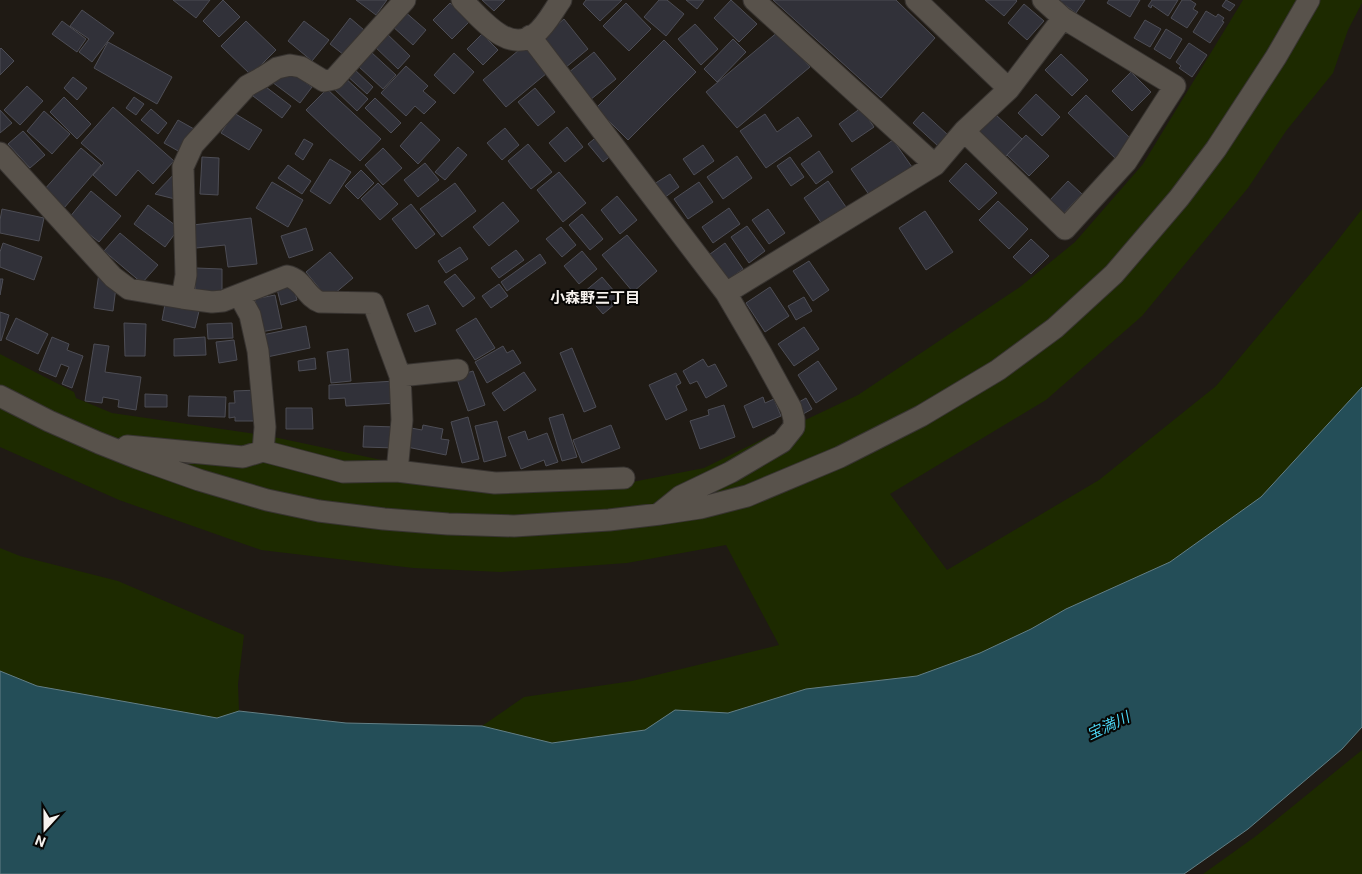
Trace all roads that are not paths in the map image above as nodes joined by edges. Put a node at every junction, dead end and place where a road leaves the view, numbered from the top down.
1 (405, 0) edge
2 (462, 0) edge
3 (561, 0) edge
4 (754, 0) edge
5 (916, 0) edge
6 (1043, 0) edge
7 (1310, 0) edge
8 (1063, 18) junction
9 (530, 36) junction
10 (1009, 89) junction
11 (964, 131) junction
12 (0, 153) edge
13 (935, 165) junction
14 (726, 293) junction
15 (239, 295) junction
16 (182, 298) junction
17 (458, 370) dead end
18 (400, 376) junction
19 (0, 396) edge
20 (99, 443) junction
21 (264, 451) junction
22 (397, 472) junction
23 (624, 478) dead end
24 (660, 514) junction

1 - 16 street
2 - 9 street
3 - 9 street
4 - 13 street
5 - 10 street
6 - 8 street
7 - 24 street
8 - 10 street
8 - 11 street
9 - 14 street
10 - 11 street
11 - 13 street
12 - 16 street
13 - 14 street
14 - 24 street
15 - 16 street
15 - 18 street
15 - 21 street
17 - 18 street
18 - 22 street
19 - 20 street
20 - 21 street
20 - 24 street
21 - 22 street
22 - 23 street

